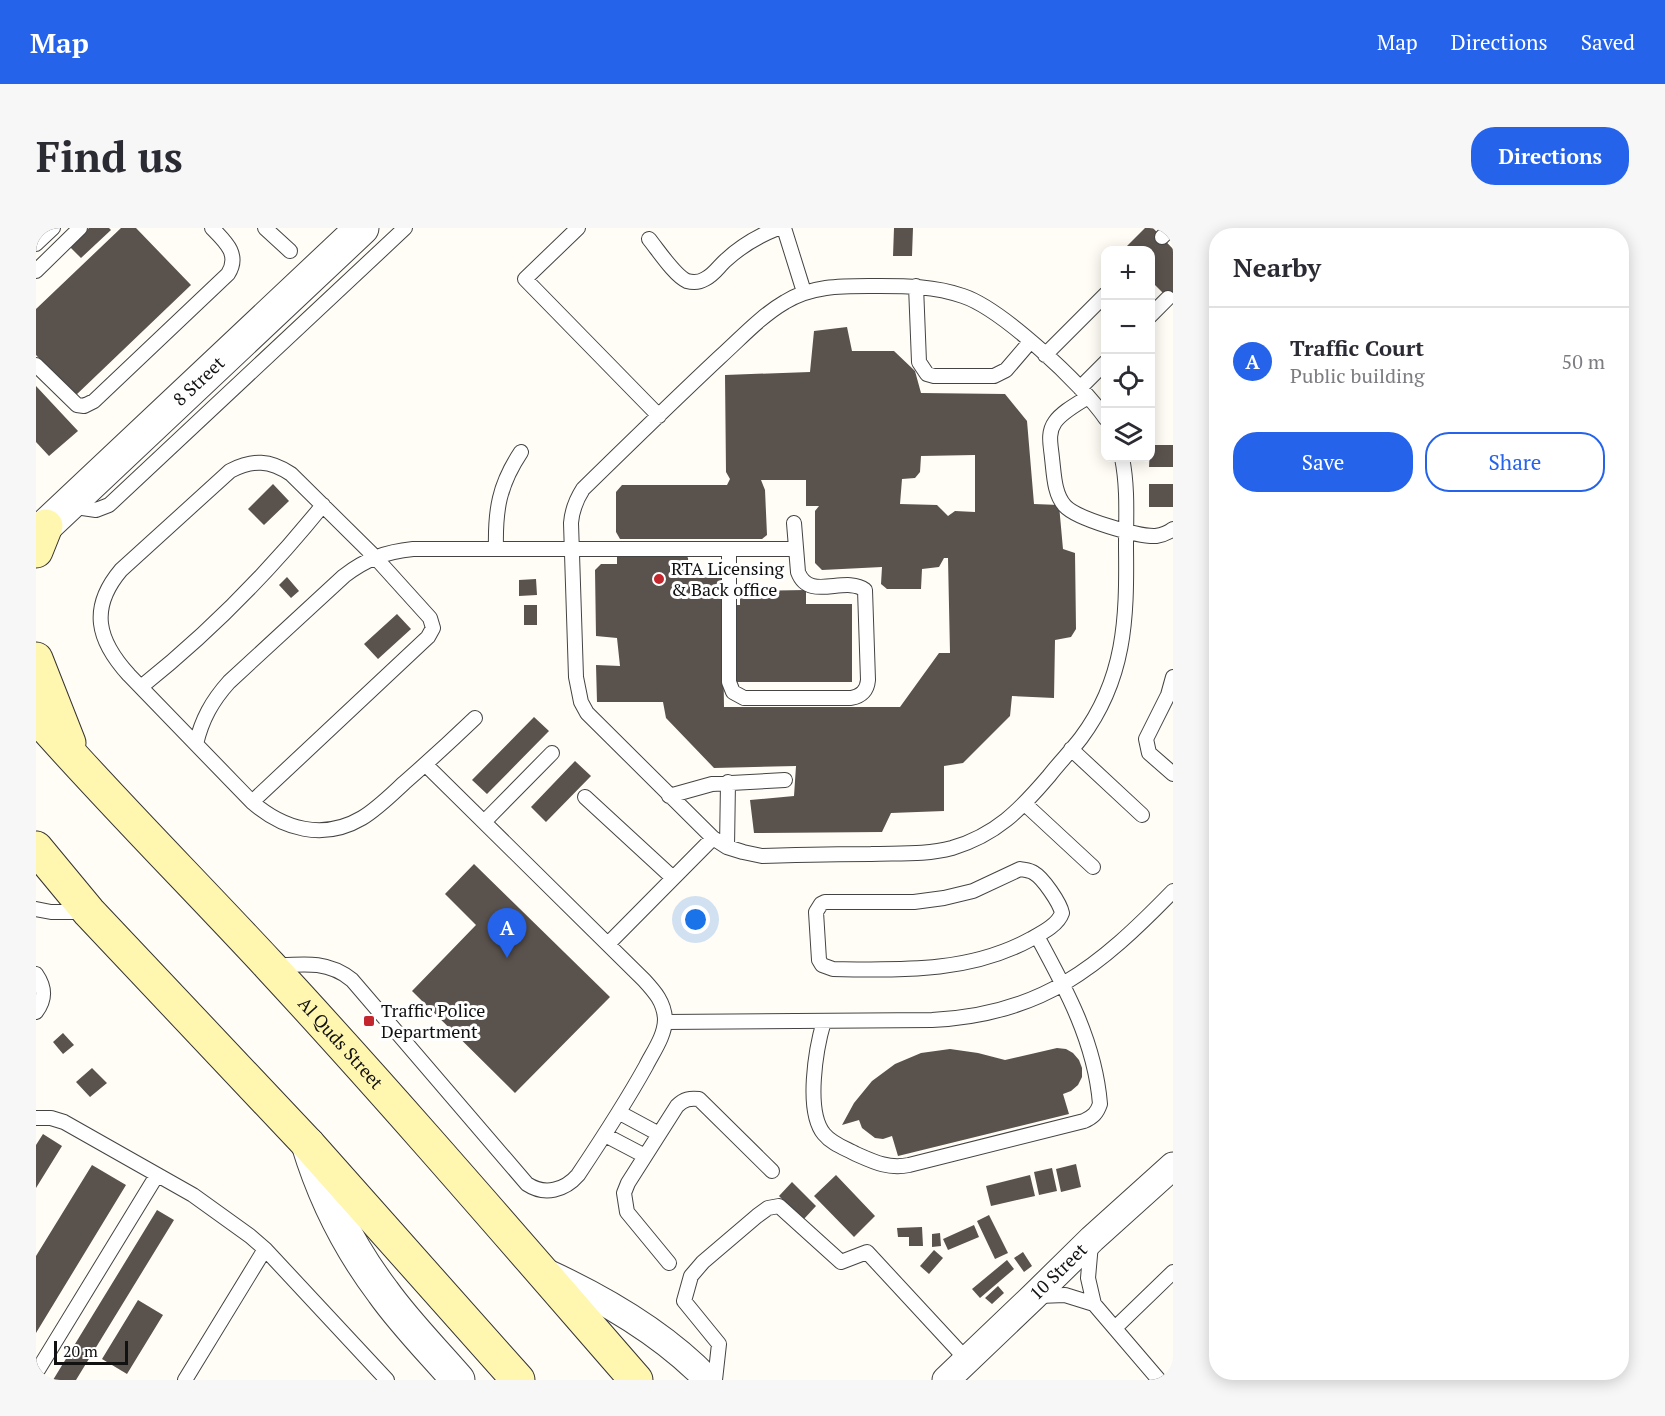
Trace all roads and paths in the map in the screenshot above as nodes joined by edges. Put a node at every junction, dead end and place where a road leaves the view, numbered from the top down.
1 (53, 228) edge
2 (80, 228) edge
3 (212, 228) edge
4 (265, 228) edge
5 (362, 228) edge
6 (405, 228) edge
7 (578, 228) edge
8 (778, 228) edge
9 (784, 228) edge
10 (649, 239) dead end
11 (36, 244) edge
12 (290, 251) dead end
13 (36, 271) edge
14 (916, 286) junction
15 (804, 292) junction
16 (1168, 298) dead end
17 (1101, 299) edge
18 (1155, 309) edge
19 (1030, 342) junction
20 (1045, 355) junction
21 (36, 365) edge
22 (1101, 369) edge
23 (1084, 393) junction
24 (1101, 413) edge
25 (659, 416) junction
26 (521, 452) dead end
27 (1122, 462) edge
28 (323, 505) junction
29 (794, 523) dead end
30 (46, 529) edge
31 (1173, 529) edge
32 (1126, 531) junction
33 (496, 549) junction
34 (572, 549) junction
35 (729, 549) junction
36 (795, 549) junction
37 (374, 556) junction
38 (36, 659) edge
39 (1173, 677) edge
40 (141, 687) junction
41 (36, 716) edge
42 (475, 718) dead end
43 (196, 744) junction
44 (1071, 749) junction
45 (552, 753) dead end
46 (76, 761) junction
47 (426, 765) junction
48 (1173, 774) edge
49 (786, 780) dead end
50 (728, 782) junction
51 (669, 796) junction
52 (585, 797) dead end
53 (252, 802) junction
54 (1025, 804) junction
55 (1142, 815) dead end
56 (484, 822) junction
57 (713, 838) junction
58 (727, 846) junction
59 (36, 848) edge
60 (1094, 867) dead end
61 (673, 878) junction
62 (1173, 891) edge
63 (37, 910) edge
64 (89, 912) junction
65 (1037, 936) junction
66 (608, 944) junction
67 (269, 966) junction
68 (36, 974) edge
69 (1064, 985) junction
70 (36, 1012) edge
71 (824, 1021) junction
72 (665, 1022) junction
73 (620, 1113) junction
74 (36, 1118) edge
75 (659, 1134) junction
76 (605, 1135) junction
77 (308, 1144) junction
78 (645, 1156) junction
79 (1173, 1166) edge
80 (772, 1171) dead end
81 (157, 1175) junction
82 (1092, 1239) junction
83 (265, 1249) junction
84 (669, 1263) dead end
85 (540, 1270) junction
86 (1173, 1272) edge
87 (1034, 1296) junction
88 (1094, 1304) junction
89 (1115, 1328) junction
90 (967, 1360) junction
91 (501, 1367) edge
92 (36, 1373) edge
93 (185, 1380) edge
94 (387, 1380) edge
95 (458, 1380) edge
96 (518, 1380) edge
97 (636, 1380) edge
98 (708, 1380) edge
99 (715, 1380) edge
100 (946, 1380) edge
101 (1159, 1380) edge

1 - 11 lane
2 - 13 lane
3 - 21 lane
4 - 12 lane
5 - 30 street, 8 Street
6 - 30 lane
7 - 25 lane
8 - 10 lane
9 - 15 lane
14 - 15 lane
14 - 19 lane
14 - 19 lane
15 - 25 lane
16 - 18 lane
17 - 20 lane
19 - 20 lane
20 - 23 lane
22 - 23 lane
23 - 24 lane
23 - 32 lane
25 - 34 lane
26 - 33 lane
27 - 32 lane
28 - 37 lane
28 - 40 lane
28 - 40 lane
29 - 36 lane
31 - 32 lane
32 - 44 lane
33 - 34 lane
33 - 37 lane
34 - 35 lane
34 - 51 lane
35 - 36 lane
35 - 36 lane
37 - 43 lane
37 - 53 lane
38 - 46 main road
39 - 48 lane
40 - 43 lane
41 - 46 main road, Al Quds Street
42 - 47 lane
43 - 53 lane
44 - 54 lane
44 - 55 lane
45 - 56 lane
46 - 67 main road, Al Quds Street
47 - 53 lane
47 - 56 lane
49 - 50 lane
50 - 51 lane
50 - 58 lane
51 - 57 lane
52 - 61 lane
54 - 58 lane
54 - 60 lane
56 - 66 lane
57 - 58 lane
57 - 61 lane
59 - 64 main road
61 - 66 lane
62 - 69 lane
63 - 64 lane
64 - 77 main road
65 - 65 lane
65 - 69 lane
66 - 72 lane
67 - 76 lane
67 - 85 main road, Al Quds Street
68 - 70 lane
69 - 71 lane
69 - 71 lane
71 - 72 lane
72 - 73 lane
73 - 75 lane
73 - 76 lane
74 - 81 lane
75 - 78 lane
75 - 80 lane
76 - 78 lane
77 - 91 main road
77 - 95 street
78 - 84 lane
79 - 82 street, 10 Street
81 - 83 lane
81 - 92 lane
82 - 87 street, 10 Street
82 - 88 lane
83 - 93 lane
83 - 94 lane
85 - 97 main road, Al Quds Street
85 - 98 street
86 - 89 lane
87 - 88 lane
87 - 90 street, 10 Street
88 - 89 lane
89 - 101 lane
90 - 99 lane
90 - 100 street, 10 Street
91 - 96 main road

